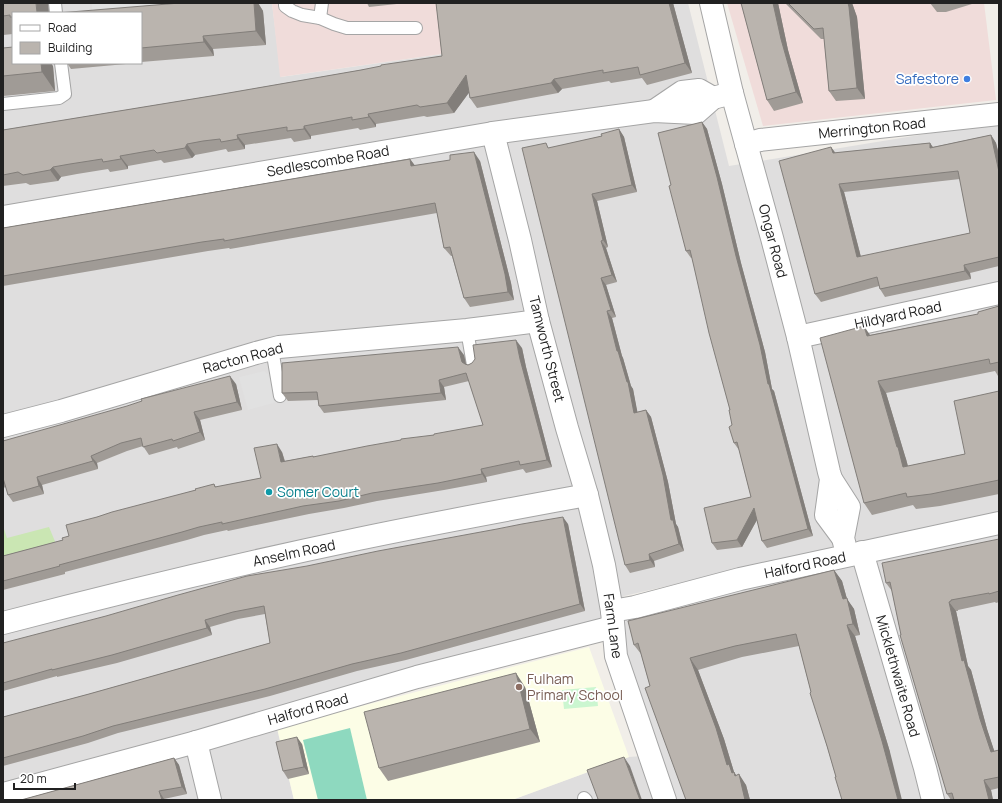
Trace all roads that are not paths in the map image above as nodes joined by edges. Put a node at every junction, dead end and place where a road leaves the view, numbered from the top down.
1 (285, 3) edge
2 (322, 3) edge
3 (711, 3) edge
4 (320, 18) junction
5 (416, 28) dead end
6 (61, 64) edge
7 (723, 95) junction
8 (3, 104) edge
9 (999, 114) edge
10 (493, 133) junction
11 (746, 144) junction
12 (3, 217) edge
13 (999, 293) edge
14 (538, 321) junction
15 (467, 330) junction
16 (798, 337) junction
17 (272, 349) junction
18 (472, 365) edge
19 (280, 396) edge
20 (3, 426) edge
21 (587, 495) junction
22 (999, 523) edge
23 (851, 548) junction
24 (604, 565) joint
25 (613, 619) junction
26 (3, 623) edge
27 (196, 742) junction
28 (3, 794) edge
29 (210, 800) edge
30 (665, 800) edge
31 (933, 800) edge

1 - 4 lane
2 - 4 lane
3 - 7 street, Ongar Road
4 - 5 lane
6 - 8 lane
7 - 10 street, Sedlescombe Road
7 - 11 street, Ongar Road
9 - 11 street, Merrington Road
10 - 12 street, Sedlescombe Road
10 - 14 street, Tamworth Street
11 - 16 street, Ongar Road
13 - 16 street, Hildyard Road
14 - 15 street, Racton Road
14 - 21 street, Tamworth Street
15 - 17 street, Racton Road
15 - 18 lane
16 - 23 street, Ongar Road
17 - 19 lane
17 - 20 street, Racton Road
21 - 24 street, Tamworth Street
21 - 26 street, Anselm Road
22 - 23 street, Halford Road
23 - 25 street, Halford Road
23 - 31 street, Micklethwaite Road
24 - 25 street, Farm Lane
25 - 27 street, Halford Road
25 - 30 street, Farm Lane
27 - 28 street, Halford Road
27 - 29 street

